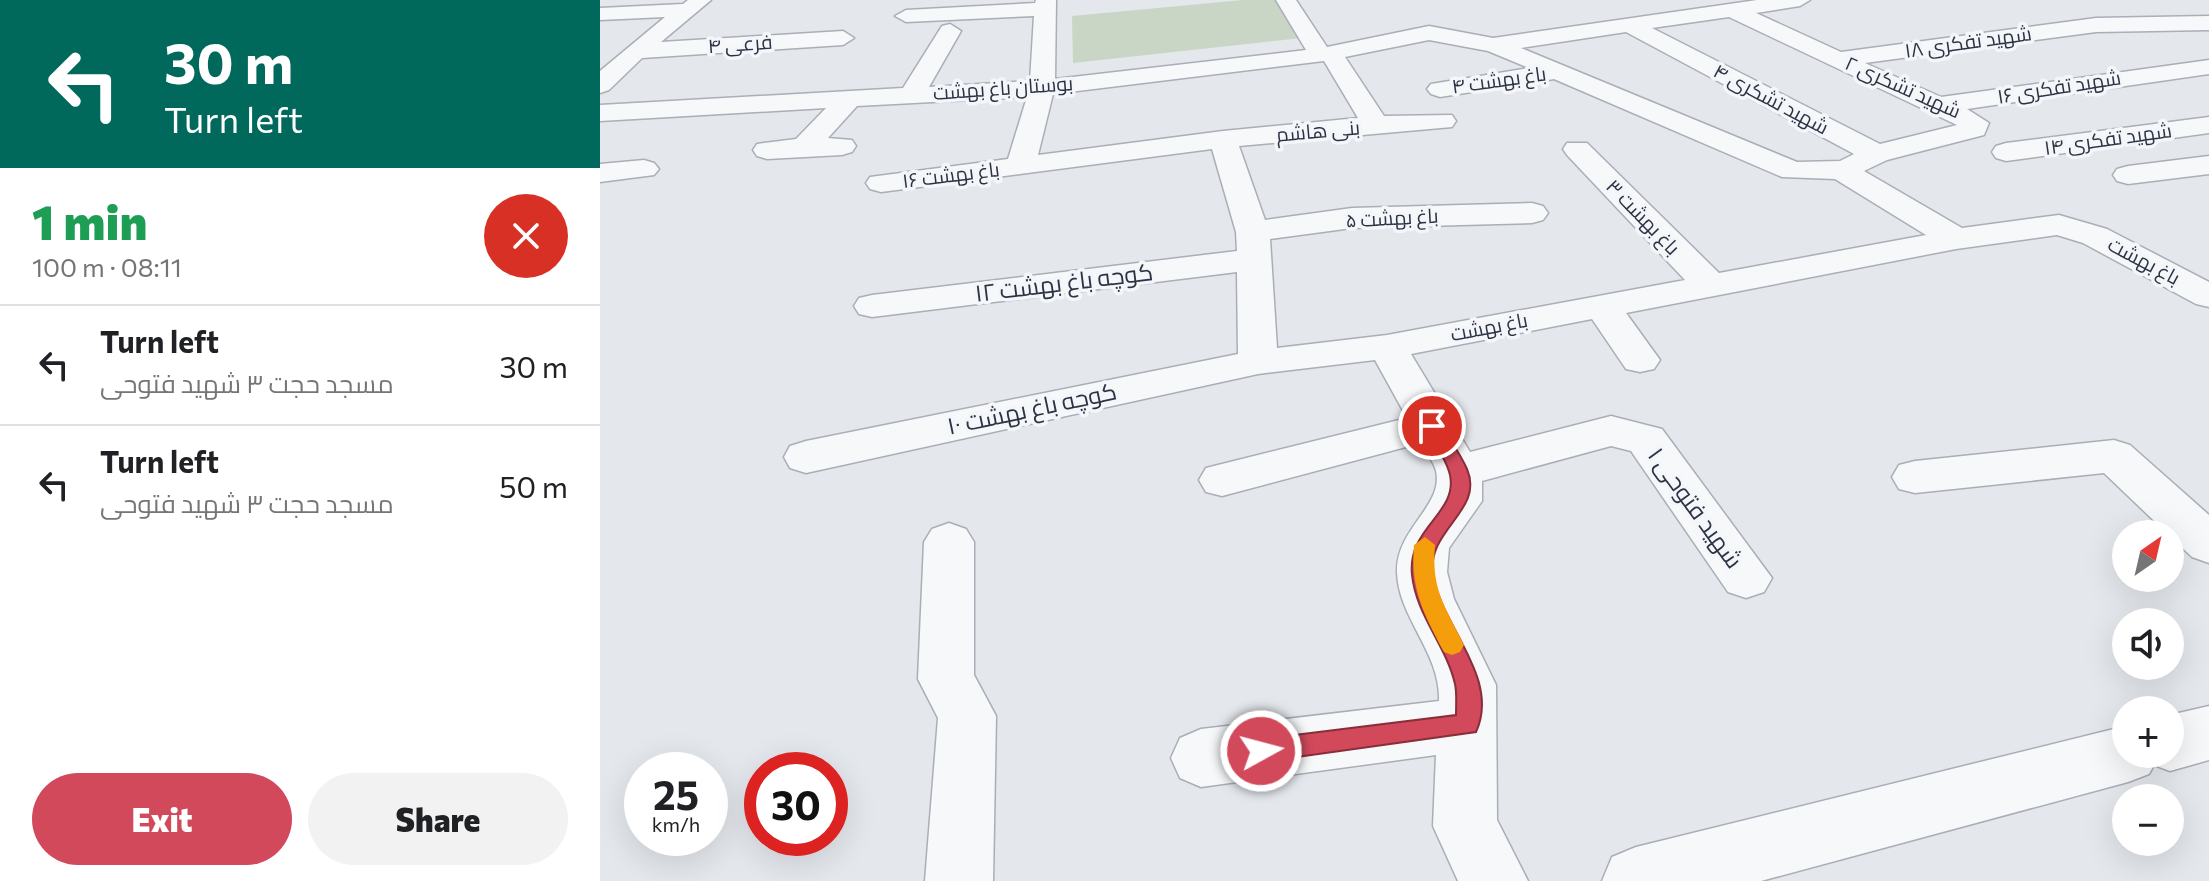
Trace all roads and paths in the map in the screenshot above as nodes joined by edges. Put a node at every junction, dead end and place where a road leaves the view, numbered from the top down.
1 (1286, 0) edge
2 (1800, 0) edge
3 (694, 5) edge
4 (1046, 5) edge
5 (2062, 6) dead end
6 (1732, 10) junction
7 (600, 14) edge
8 (906, 16) dead end
9 (2209, 23) edge
10 (1629, 25) junction
11 (2096, 25) junction
12 (950, 31) dead end
13 (843, 38) dead end
14 (1493, 45) junction
15 (635, 52) junction
16 (1326, 54) junction
17 (600, 55) edge
18 (1840, 59) junction
19 (2209, 67) edge
20 (2176, 69) junction
21 (1557, 71) junction
22 (600, 85) edge
23 (2209, 87) edge
24 (1042, 88) junction
25 (1440, 89) dead end
26 (912, 94) junction
27 (849, 99) junction
28 (1942, 105) junction
29 (600, 113) edge
30 (1442, 121) dead end
31 (1376, 125) junction
32 (2209, 125) edge
33 (1223, 139) junction
34 (842, 146) dead end
35 (804, 147) junction
36 (1577, 149) dead end
37 (767, 150) dead end
38 (2006, 152) dead end
39 (1877, 154) junction
40 (2209, 165) edge
41 (1021, 166) junction
42 (644, 169) dead end
43 (1841, 170) junction
44 (600, 173) edge
45 (2128, 175) dead end
46 (881, 183) dead end
47 (1532, 213) dead end
48 (1956, 239) junction
49 (1254, 246) junction
50 (1710, 285) junction
51 (2209, 296) edge
52 (1601, 305) junction
53 (872, 306) dead end
54 (1387, 347) junction
55 (1640, 360) dead end
56 (1258, 362) junction
57 (1432, 426) junction
58 (806, 457) dead end
59 (1459, 471) junction
60 (1915, 477) dead end
61 (1222, 480) dead end
62 (949, 542) dead end
63 (2209, 544) edge
64 (1746, 578) dead end
65 (1468, 724) junction
66 (2209, 733) edge
67 (2184, 739) edge
68 (1201, 758) dead end
69 (2112, 758) edge
70 (959, 881) edge
71 (1494, 881) edge
72 (1636, 881) edge

1 - 16 street, بنی هاشم
2 - 6 street
3 - 7 street
3 - 15 street
4 - 8 street
4 - 24 street
5 - 11 street
6 - 10 street
6 - 18 street, شهید تشکری ۲
9 - 11 street, شهید تفکری ۱۸
10 - 14 street
10 - 39 street, شهید تشکری ۴
11 - 18 street, شهید تفکری ۱۸
11 - 20 street
12 - 26 street
13 - 15 street, فرعی ۴
14 - 16 street, بوستان باغ بهشت
14 - 21 street
15 - 17 street, فرعی ۴
15 - 22 street
16 - 24 street, بوستان باغ بهشت
16 - 31 street, بنی هاشم
18 - 28 street, شهید تشکری ۲
19 - 20 street, شهید تفکری ۱۶
20 - 23 street
20 - 28 street, شهید تفکری ۱۶
21 - 25 street, باغ بهشت ۴
21 - 43 street
24 - 26 street, بوستان باغ بهشت
24 - 41 street
26 - 27 street, بوستان باغ بهشت
27 - 29 street, بوستان باغ بهشت
27 - 35 street
28 - 39 street, شهید تشکری ۲
30 - 31 street
31 - 33 street, بنی هاشم
32 - 38 street, شهید تفکری ۱۴
33 - 41 street
33 - 49 street
34 - 35 street
35 - 37 street
36 - 50 street, باغ بهشت ۳
39 - 43 street
40 - 45 street
41 - 46 street, باغ بهشت ۱۶
42 - 44 street
43 - 48 street
47 - 49 street, باغ بهشت ۵
48 - 50 street, باغ بهشت
48 - 51 street, باغ بهشت
49 - 53 street, کوچه باغ بهشت ۱۲
49 - 56 street
50 - 52 street, باغ بهشت
52 - 54 street, باغ بهشت
52 - 55 street
54 - 56 street, باغ بهشت
54 - 57 street
56 - 58 street, کوچه باغ بهشت ۱۰
57 - 59 street
57 - 61 street
59 - 64 street, شهید فتوحی ۱
59 - 65 street
60 - 63 street
62 - 70 street
65 - 68 street
65 - 71 street
66 - 67 street
69 - 72 street

